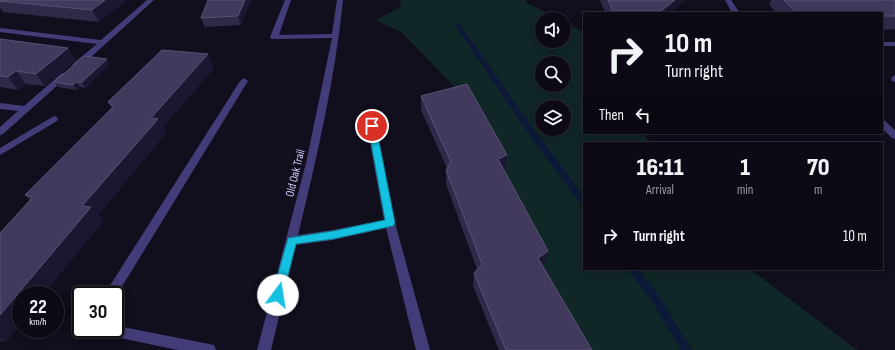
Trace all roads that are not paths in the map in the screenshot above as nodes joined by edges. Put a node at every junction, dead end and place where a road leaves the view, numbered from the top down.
1 (151, 0) edge
2 (288, 0) edge
3 (340, 0) edge
4 (728, 0) edge
5 (735, 12) edge
6 (0, 30) edge
7 (336, 36) junction
8 (102, 42) junction
9 (888, 44) edge
10 (895, 50) edge
11 (244, 81) dead end
12 (0, 106) edge
13 (26, 109) junction
14 (54, 119) dead end
15 (883, 124) edge
16 (372, 126) dead end
17 (0, 132) edge
18 (895, 136) edge
19 (0, 152) edge
20 (390, 223) junction
21 (291, 241) junction
22 (116, 286) edge
23 (124, 333) edge
24 (209, 350) edge
25 (264, 350) edge
26 (424, 350) edge

1 - 8 street
2 - 7 street
3 - 7 street, Old Oak Trail
4 - 5 street
6 - 8 street
7 - 21 street, Old Oak Trail
8 - 13 street
9 - 10 street
11 - 22 street
12 - 13 street
13 - 17 street
14 - 19 street
15 - 18 street
16 - 20 street
20 - 21 street
20 - 26 street
21 - 25 street, Old Oak Trail
23 - 24 street

